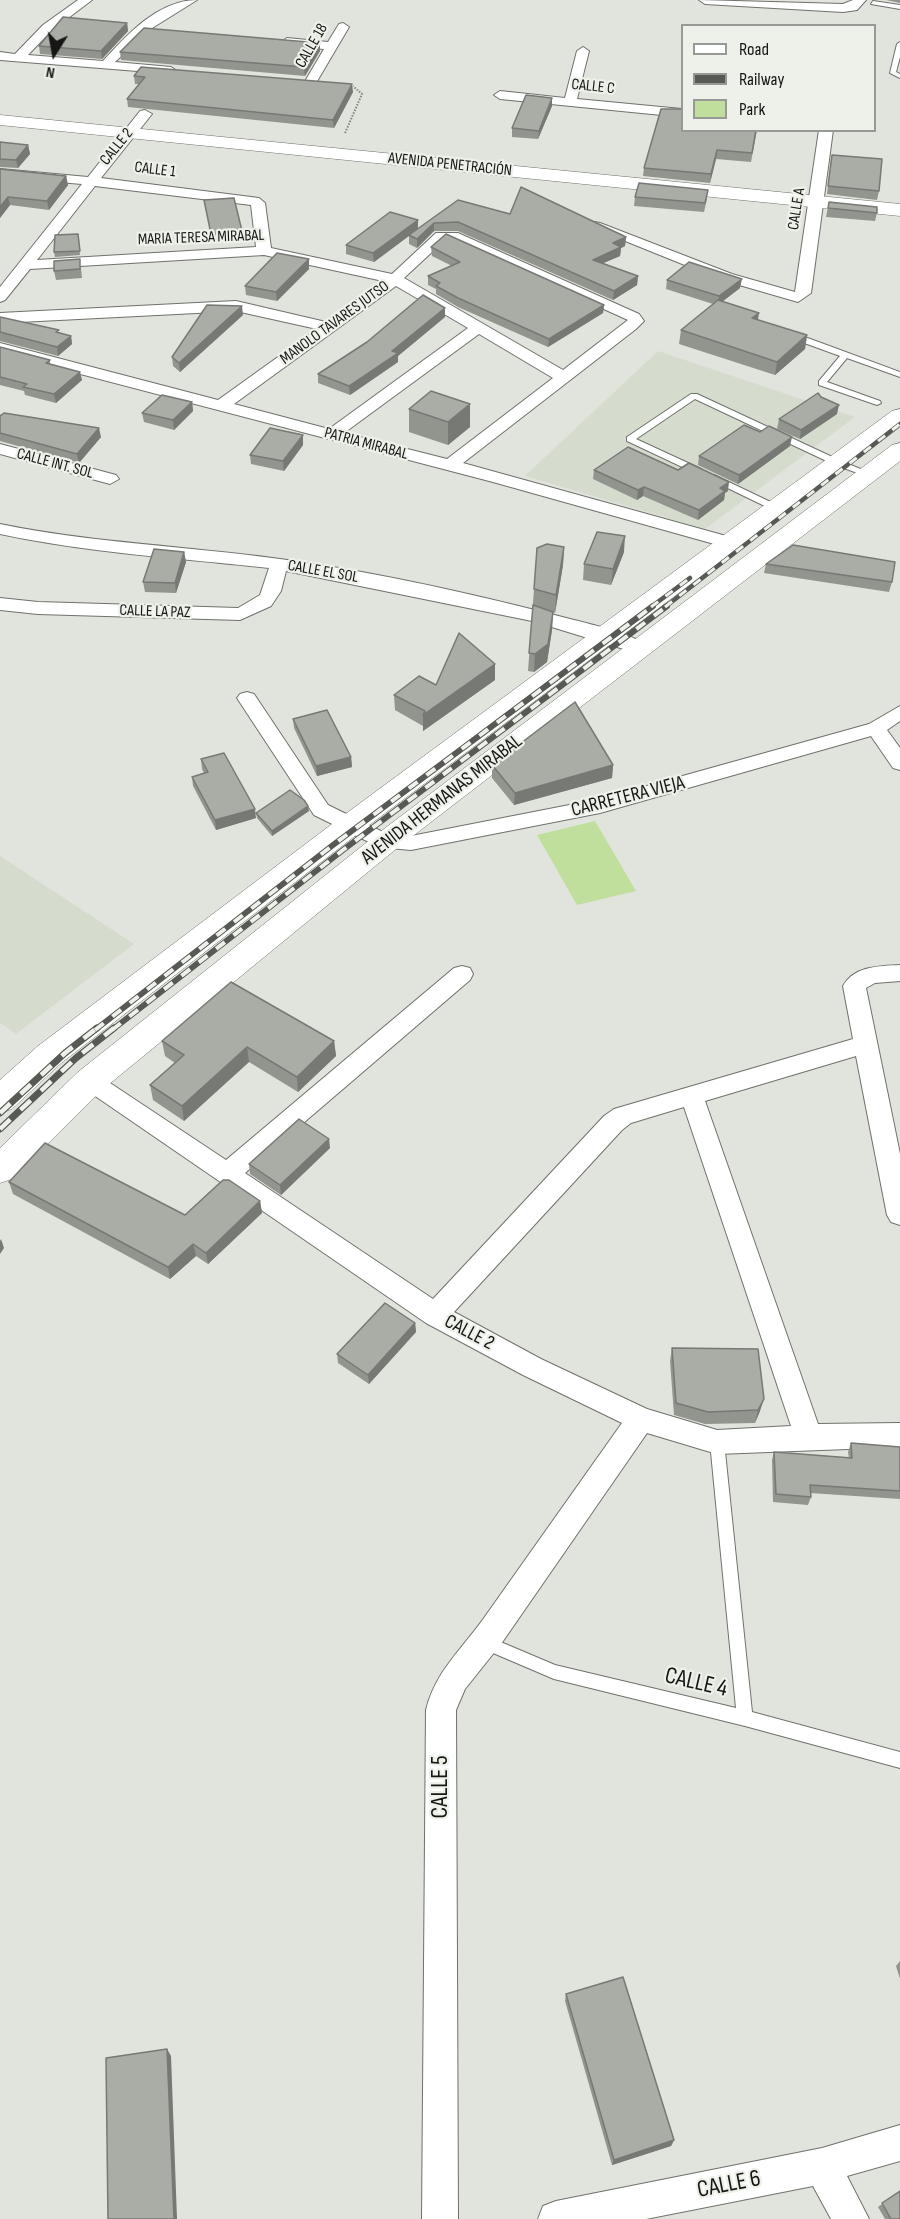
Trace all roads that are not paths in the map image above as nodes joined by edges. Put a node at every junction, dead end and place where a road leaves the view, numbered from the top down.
1 (86, 0) edge
2 (191, 0) edge
3 (705, 0) edge
4 (857, 3) edge
5 (873, 3) dead end
6 (900, 7) edge
7 (343, 27) dead end
8 (138, 30) junction
9 (161, 32) edge
10 (275, 41) edge
11 (900, 44) edge
12 (332, 46) junction
13 (583, 51) dead end
14 (0, 56) edge
15 (18, 58) junction
16 (106, 65) junction
17 (184, 72) edge
18 (900, 76) edge
19 (353, 86) edge
20 (500, 95) dead end
21 (570, 102) junction
22 (123, 111) dead end
23 (681, 113) edge
24 (154, 114) joint
25 (0, 120) edge
26 (128, 132) junction
27 (826, 132) edge
28 (0, 173) edge
29 (796, 178) dead end
30 (820, 180) junction
31 (90, 181) junction
32 (843, 183) edge
33 (816, 202) junction
34 (900, 210) edge
35 (576, 218) edge
36 (264, 251) junction
37 (24, 265) junction
38 (395, 279) junction
39 (0, 297) edge
40 (0, 318) edge
41 (329, 327) junction
42 (478, 328) junction
43 (779, 331) edge
44 (0, 348) edge
45 (845, 355) junction
46 (900, 375) edge
47 (565, 378) junction
48 (219, 407) junction
49 (889, 410) edge
50 (332, 434) junction
51 (0, 449) edge
52 (900, 450) edge
53 (838, 463) junction
54 (456, 468) junction
55 (869, 474) junction
56 (110, 479) dead end
57 (776, 508) junction
58 (0, 529) edge
59 (726, 546) junction
60 (279, 564) junction
61 (0, 604) edge
62 (607, 634) junction
63 (640, 648) junction
64 (247, 698) dead end
65 (900, 712) edge
66 (876, 728) junction
67 (900, 763) edge
68 (350, 825) junction
69 (386, 842) junction
70 (900, 973) edge
71 (462, 974) dead end
72 (866, 1046) junction
73 (90, 1081) junction
74 (691, 1094) junction
75 (0, 1100) edge
76 (0, 1169) edge
77 (227, 1174) junction
78 (900, 1215) edge
79 (435, 1315) junction
80 (641, 1419) junction
81 (900, 1435) edge
82 (809, 1437) junction
83 (717, 1442) junction
84 (484, 1642) junction
85 (745, 1718) junction
86 (900, 1761) edge
87 (900, 2142) edge
88 (822, 2166) junction
89 (440, 2219) edge
90 (556, 2219) edge
91 (851, 2219) edge

1 - 15 street
2 - 8 street
3 - 4 street
5 - 6 lane
7 - 12 street, CALLE 18
8 - 9 street
8 - 16 street
10 - 12 street
11 - 18 lane
12 - 19 street, CALLE 18
13 - 21 street
14 - 15 street
15 - 16 street
16 - 17 street
20 - 21 street, CALLE C
21 - 23 street, CALLE C
22 - 24 main road
24 - 26 street, CALLE 2
25 - 26 main road, AVENIDA PENETRACIÓN
26 - 31 street, CALLE 2
26 - 33 main road, AVENIDA PENETRACIÓN
27 - 30 street, CALLE A
28 - 31 street, CALLE 1
29 - 30 main road
30 - 32 main road
30 - 33 street, CALLE A
31 - 36 street, CALLE 1
31 - 37 street, CALLE 2
33 - 34 main road, AVENIDA PENETRACIÓN
33 - 35 street, CALLE A
36 - 37 street, MARIA TERESA MIRABAL
36 - 38 street, MARIA TERESA MIRABAL
37 - 39 street, CALLE 2
38 - 41 street, MANOLO TAVARES JUTSO
38 - 42 street, MARIA TERESA MIRABAL
38 - 47 street, MANOLO TAVARES JUTSO
40 - 41 street
41 - 48 street, MANOLO TAVARES JUTSO
42 - 47 street, MARIA TERESA MIRABAL
42 - 50 street
43 - 45 lane
44 - 48 street, PATRIA MIRABAL
45 - 46 lane
45 - 49 lane
47 - 54 street
48 - 50 street, PATRIA MIRABAL
49 - 53 main road, AVENIDA HERMANAS MIRABAL
50 - 54 street, PATRIA MIRABAL
51 - 56 street, CALLE INT. SOL
52 - 55 main road, AVENIDA HERMANAS MIRABAL
53 - 55 lane
53 - 57 main road, AVENIDA HERMANAS MIRABAL
53 - 57 lane
54 - 59 street, PATRIA MIRABAL
55 - 63 main road, AVENIDA HERMANAS MIRABAL
57 - 59 main road, AVENIDA HERMANAS MIRABAL
58 - 60 street, CALLE EL SOL
59 - 62 main road, AVENIDA HERMANAS MIRABAL
60 - 61 street, CALLE LA PAZ
60 - 62 street, CALLE EL SOL
62 - 63 street, CALLE EL SOL
62 - 68 main road, AVENIDA HERMANAS MIRABAL
63 - 69 main road, AVENIDA HERMANAS MIRABAL
64 - 68 street, CARRETERA VIEJA
65 - 66 street, CARRETERA VIEJA
66 - 67 street
66 - 69 street, CARRETERA VIEJA
68 - 69 street, CARRETERA VIEJA
68 - 75 main road, AVENIDA HERMANAS MIRABAL
69 - 73 main road, AVENIDA HERMANAS MIRABAL
70 - 72 street
71 - 77 street
72 - 74 street
72 - 78 street
73 - 76 main road, AVENIDA HERMANAS MIRABAL
73 - 77 street, CALLE 2
74 - 79 street
74 - 82 street
77 - 79 street, CALLE 2
79 - 80 street, CALLE 2
80 - 83 street, CALLE 2
80 - 84 street, CALLE 5
81 - 82 street, CALLE 2
82 - 83 street, CALLE 2
83 - 85 lane
84 - 85 lane, CALLE 4
84 - 89 street, CALLE 5
85 - 86 lane, CALLE 4
87 - 88 street, CALLE 6
88 - 90 street, CALLE 6
88 - 91 street

